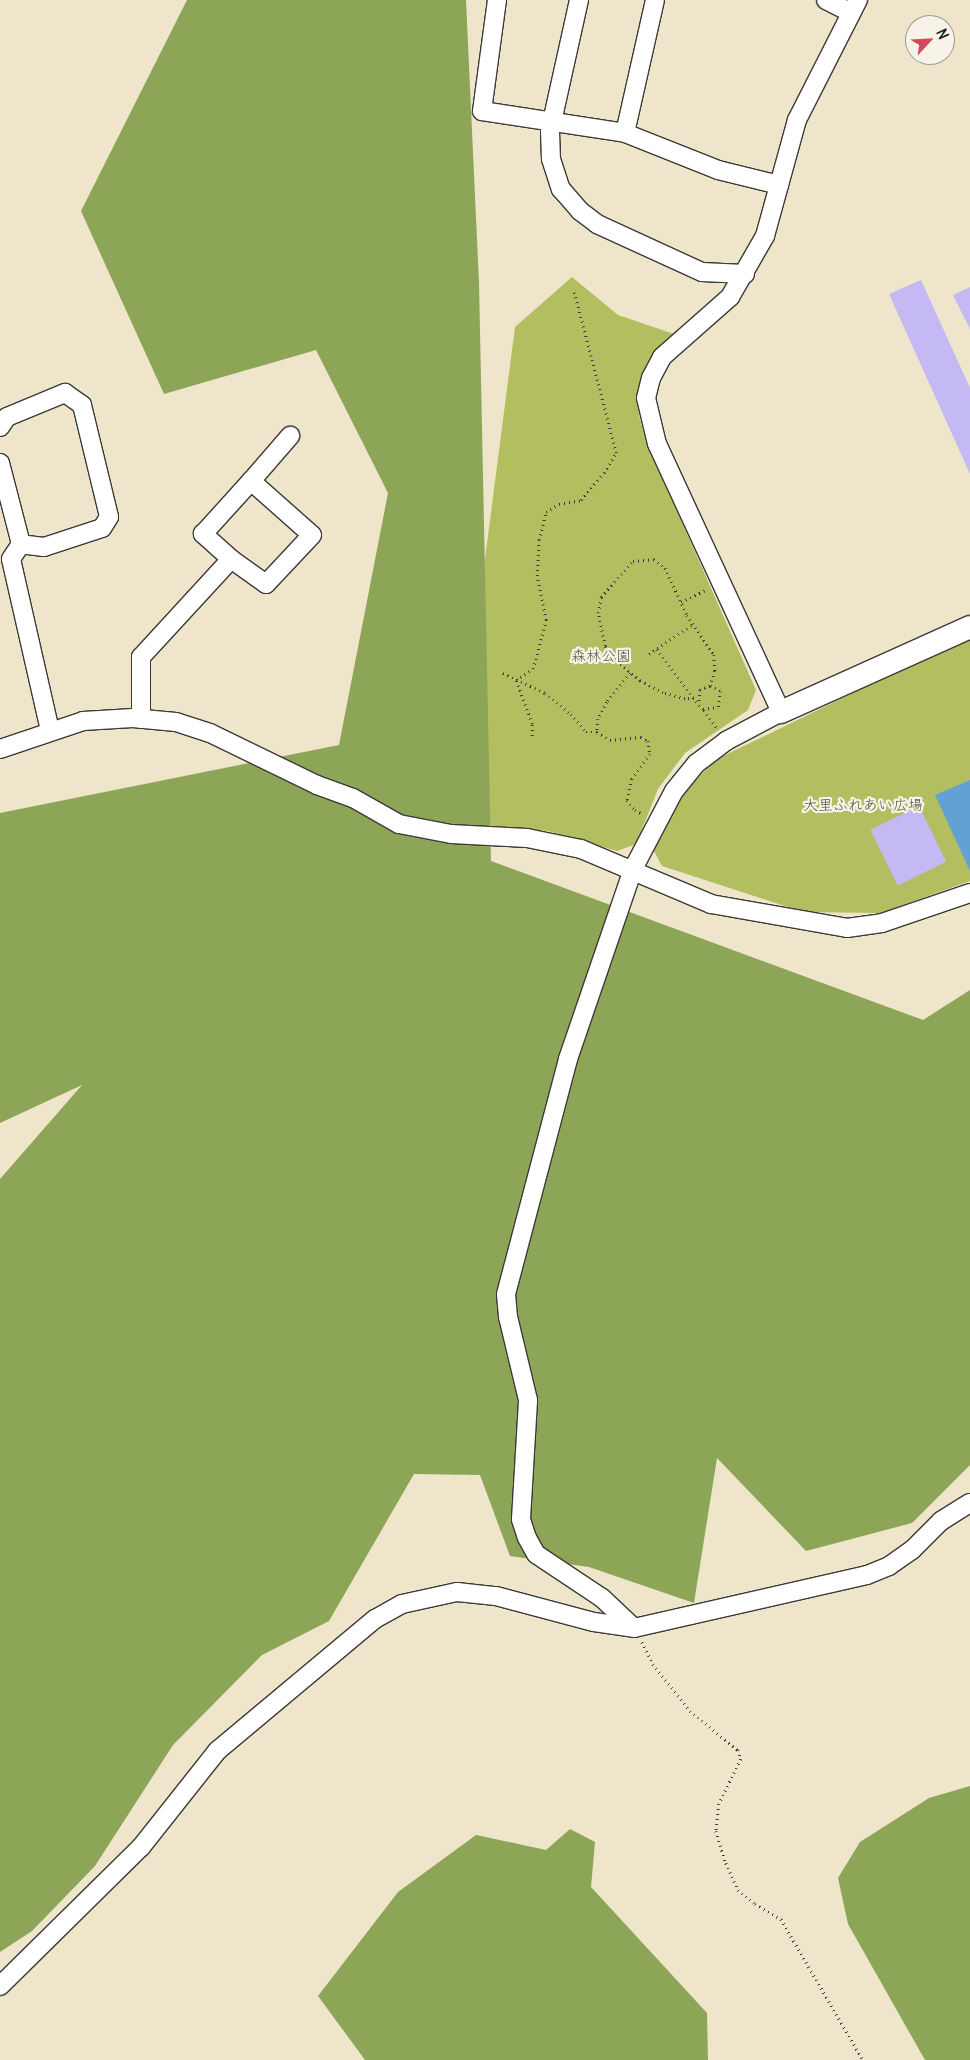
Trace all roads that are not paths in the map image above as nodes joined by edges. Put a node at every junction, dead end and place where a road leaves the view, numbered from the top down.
1 (497, 0) edge
2 (579, 0) edge
3 (655, 0) edge
4 (826, 0) edge
5 (854, 7) edge
6 (551, 121) junction
7 (625, 133) junction
8 (779, 185) junction
9 (745, 274) junction
10 (0, 427) edge
11 (290, 436) dead end
12 (0, 463) edge
13 (251, 480) junction
14 (22, 544) junction
15 (231, 560) junction
16 (970, 627) edge
17 (781, 712) junction
18 (141, 719) junction
19 (50, 731) junction
20 (0, 749) edge
21 (633, 868) junction
22 (970, 893) edge
23 (970, 1503) edge
24 (634, 1628) junction
25 (0, 1986) edge

1 - 6 street
2 - 6 street
3 - 7 street
4 - 5 street
5 - 8 street
6 - 7 street
6 - 9 street
7 - 8 street
8 - 9 street
9 - 17 street
10 - 14 street
11 - 13 street
12 - 14 street
13 - 15 street
13 - 15 street
14 - 19 street
15 - 18 street
16 - 17 street
17 - 21 street
18 - 19 street
18 - 21 street
19 - 20 street
21 - 22 street
21 - 24 street
23 - 24 street
24 - 25 street

